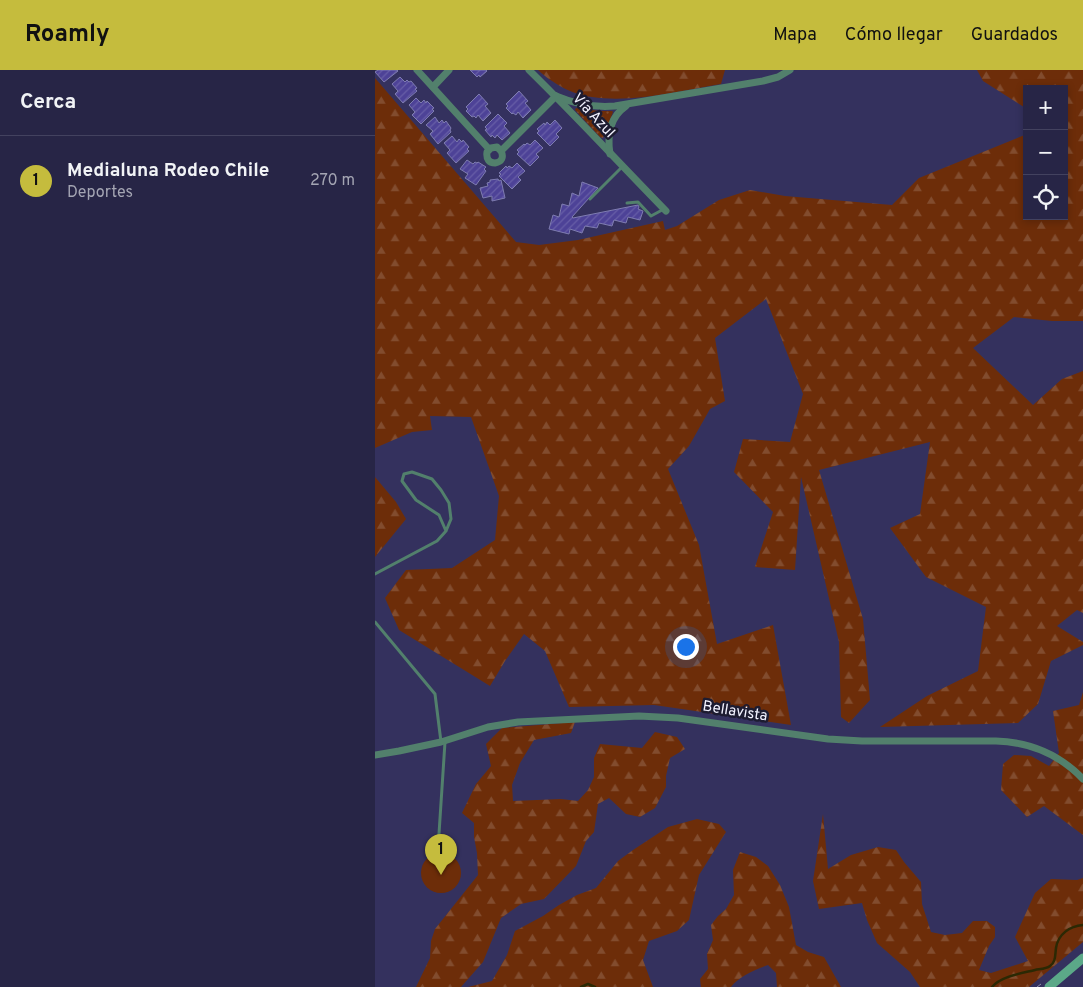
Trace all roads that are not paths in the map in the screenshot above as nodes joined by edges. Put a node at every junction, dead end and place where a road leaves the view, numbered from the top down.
1 (417, 70) edge
2 (449, 70) edge
3 (529, 70) edge
4 (790, 70) edge
5 (433, 87) junction
6 (556, 96) junction
7 (628, 104) junction
8 (489, 150) junction
9 (501, 151) junction
10 (610, 154) junction
11 (623, 167) junction
12 (590, 199) dead end
13 (627, 203) dead end
14 (665, 210) joint
15 (446, 531) junction
16 (375, 574) edge
17 (375, 622) edge
18 (443, 741) junction
19 (375, 755) edge
20 (1083, 779) edge
21 (438, 849) dead end
22 (1083, 958) edge
23 (1049, 987) edge

1 - 5 street
2 - 5 street
3 - 6 street, Vía Azul
4 - 7 street, Vía Azul
5 - 8 street
6 - 7 street, Vía Azul
6 - 9 street
6 - 10 street, Vía Azul
7 - 10 street, Vía Azul
8 - 9 street
8 - 9 street
10 - 11 street, Vía Azul
11 - 12 lane
11 - 14 street, Vía Azul
13 - 14 lane
15 - 15 lane
15 - 16 lane
17 - 18 lane
18 - 19 street, Bellavista
18 - 20 street, Bellavista
18 - 21 lane
22 - 23 main road

